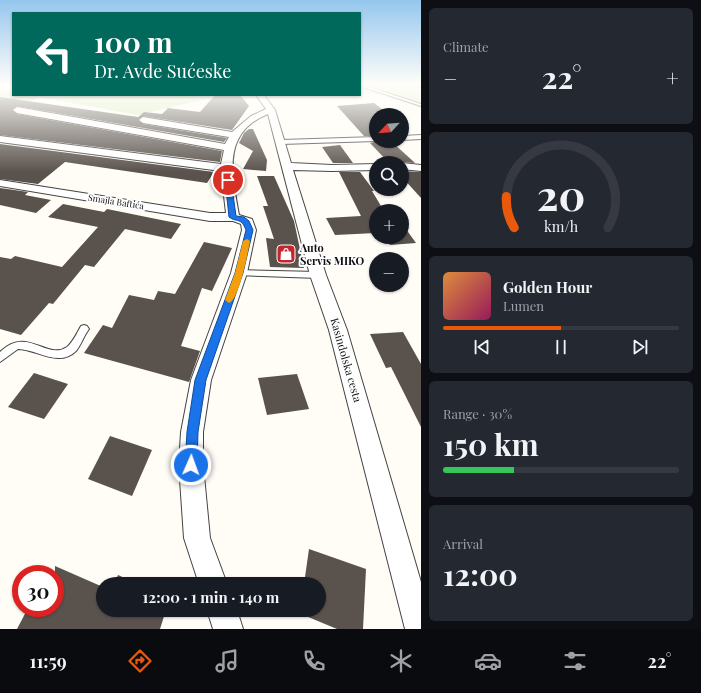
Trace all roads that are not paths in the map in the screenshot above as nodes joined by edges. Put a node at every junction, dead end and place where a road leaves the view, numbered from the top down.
1 (40, 113) edge
2 (259, 113) edge
3 (272, 113) edge
4 (143, 120) dead end
5 (421, 137) edge
6 (409, 138) edge
7 (0, 139) edge
8 (369, 139) edge
9 (232, 142) junction
10 (281, 142) junction
11 (287, 166) junction
12 (369, 167) edge
13 (409, 167) edge
14 (226, 168) junction
15 (421, 168) edge
16 (0, 183) edge
17 (232, 217) junction
18 (239, 273) junction
19 (318, 276) junction
20 (84, 329) dead end
21 (0, 358) edge
22 (211, 577) edge
23 (224, 617) edge
24 (228, 629) edge
25 (420, 629) edge

1 - 9 street
2 - 9 street
3 - 10 street, Kasindolska cesta
4 - 9 street
5 - 6 lane
7 - 14 street
8 - 10 lane
9 - 14 street
10 - 11 street, Kasindolska cesta
11 - 12 street
11 - 19 street, Kasindolska cesta
13 - 15 street
14 - 17 street
16 - 17 street, Smajla Baftića
17 - 18 street
18 - 19 lane
18 - 22 street
19 - 25 street, Kasindolska cesta
20 - 21 lane
23 - 24 street

